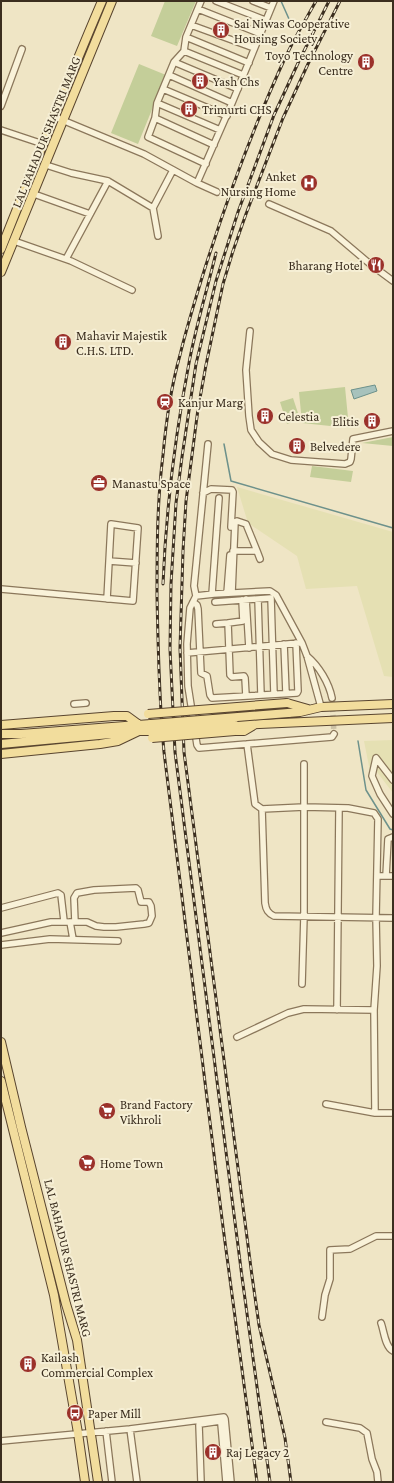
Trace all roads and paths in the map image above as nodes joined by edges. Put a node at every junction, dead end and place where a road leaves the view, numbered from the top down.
1 (102, 1) edge
2 (112, 1) edge
3 (201, 1) edge
4 (216, 1) edge
5 (253, 1) edge
6 (274, 1) edge
7 (271, 8) junction
8 (198, 9) junction
9 (265, 20) junction
10 (191, 25) junction
11 (261, 34) junction
12 (186, 37) junction
13 (254, 48) junction
14 (22, 49) dead end
15 (184, 51) junction
16 (174, 62) junction
17 (249, 63) junction
18 (169, 75) junction
19 (243, 76) junction
20 (163, 89) junction
21 (238, 89) junction
22 (157, 103) junction
23 (232, 103) junction
24 (1, 106) edge
25 (227, 116) junction
26 (55, 117) junction
27 (156, 118) junction
28 (64, 121) junction
29 (1, 130) edge
30 (220, 130) junction
31 (43, 144) junction
32 (214, 145) junction
33 (206, 164) junction
34 (46, 166) junction
35 (173, 170) junction
36 (108, 180) junction
37 (197, 183) junction
38 (217, 192) dead end
39 (34, 194) junction
40 (269, 204) dead end
41 (153, 208) junction
42 (90, 214) junction
43 (158, 236) dead end
44 (14, 241) junction
45 (1, 249) edge
46 (66, 259) junction
47 (1, 272) edge
48 (393, 281) edge
49 (132, 290) dead end
50 (250, 331) dead end
51 (393, 431) edge
52 (208, 444) dead end
53 (203, 493) junction
54 (219, 498) dead end
55 (234, 551) junction
56 (257, 551) junction
57 (260, 559) dead end
58 (109, 561) junction
59 (136, 563) junction
60 (1, 589) edge
61 (230, 593) junction
62 (212, 594) junction
63 (107, 599) junction
64 (195, 599) junction
65 (258, 599) junction
66 (244, 600) junction
67 (215, 602) dead end
68 (245, 621) junction
69 (228, 623) junction
70 (216, 624) dead end
71 (299, 643) junction
72 (284, 644) junction
73 (272, 645) junction
74 (260, 646) junction
75 (249, 648) junction
76 (229, 649) junction
77 (200, 652) junction
78 (187, 653) junction
79 (307, 656) junction
80 (286, 693) junction
81 (274, 694) junction
82 (261, 695) junction
83 (246, 696) junction
84 (332, 698) tunnel mouth
85 (86, 703) dead end
86 (74, 704) dead end
87 (393, 704) edge
88 (321, 707) junction
89 (311, 710) junction
90 (393, 718) edge
91 (1, 725) edge
92 (139, 728) junction
93 (151, 731) junction
94 (1, 734) edge
95 (334, 734) dead end
96 (1, 744) edge
97 (247, 744) junction
98 (1, 754) edge
99 (304, 764) dead end
100 (393, 780) edge
101 (304, 807) junction
102 (339, 808) junction
103 (262, 809) junction
104 (393, 814) edge
105 (393, 837) edge
106 (378, 876) junction
107 (386, 876) junction
108 (393, 876) edge
109 (1, 908) edge
110 (304, 916) junction
111 (338, 916) junction
112 (376, 917) junction
113 (393, 918) edge
114 (70, 922) junction
115 (1, 933) edge
116 (73, 939) junction
117 (118, 941) dead end
118 (1, 945) edge
119 (302, 984) dead end
120 (337, 1010) junction
121 (374, 1010) junction
122 (237, 1037) dead end
123 (1, 1042) edge
124 (3, 1057) edge
125 (1, 1081) edge
126 (326, 1104) dead end
127 (375, 1113) junction
128 (393, 1113) edge
129 (31, 1165) junction
130 (22, 1167) junction
131 (393, 1236) edge
132 (322, 1317) dead end
133 (381, 1323) dead end
134 (74, 1329) junction
135 (60, 1330) junction
136 (393, 1351) edge
137 (326, 1422) dead end
138 (130, 1428) junction
139 (106, 1431) junction
140 (91, 1432) junction
141 (78, 1433) junction
142 (1, 1441) edge
143 (85, 1482) edge
144 (98, 1482) edge
145 (112, 1482) edge
146 (137, 1482) edge
147 (202, 1482) edge
148 (226, 1482) edge
149 (231, 1482) edge
150 (378, 1482) edge

1 - 26 main road, LAL BAHADUR SHASTRI MARG
2 - 28 main road, LAL BAHADUR SHASTRI MARG
3 - 8 street
4 - 9 street
5 - 7 street
6 - 7 street
7 - 9 street
8 - 10 street
8 - 11 street
9 - 11 street
10 - 12 street
10 - 13 street
11 - 13 street
12 - 15 street
12 - 17 street
13 - 17 street
14 - 24 street
15 - 16 street
15 - 19 street
16 - 18 street
16 - 21 street
17 - 19 street
18 - 20 street
18 - 23 street
19 - 21 street
20 - 22 street
20 - 25 street
21 - 23 street
22 - 27 street
22 - 30 street
23 - 25 street
25 - 30 street
26 - 28 street
26 - 31 main road, LAL BAHADUR SHASTRI MARG
27 - 32 street
27 - 33 street
28 - 34 main road, LAL BAHADUR SHASTRI MARG
28 - 35 street
29 - 31 street
30 - 32 street
31 - 45 main road, LAL BAHADUR SHASTRI MARG
32 - 33 street
33 - 37 street
34 - 36 street
34 - 39 main road, LAL BAHADUR SHASTRI MARG
35 - 37 street
35 - 41 street
36 - 41 street
36 - 42 street
37 - 38 street
39 - 42 street
39 - 44 main road, LAL BAHADUR SHASTRI MARG
40 - 48 street
41 - 43 street
42 - 46 street
44 - 46 street
44 - 47 main road, LAL BAHADUR SHASTRI MARG
46 - 49 street
50 - 51 street
52 - 53 street
53 - 61 street
53 - 64 street
54 - 62 street
55 - 56 street
55 - 56 street
55 - 61 street
56 - 57 street
58 - 59 street
58 - 59 street
58 - 63 street
59 - 63 street
60 - 63 street
61 - 62 street
61 - 71 street
62 - 64 street
64 - 77 street
64 - 78 street
65 - 66 street
65 - 73 street
65 - 74 street
66 - 67 street
66 - 68 street
68 - 69 street
68 - 75 street
69 - 70 street
69 - 76 street
71 - 72 street
71 - 79 street
71 - 80 street
72 - 73 street
72 - 80 street
73 - 74 street
73 - 81 street
74 - 75 street
74 - 82 street
75 - 76 street
76 - 77 street
76 - 83 street
77 - 78 street
77 - 83 street
78 - 97 street
79 - 84 street
79 - 88 street
80 - 81 street
81 - 82 street
82 - 83 street
85 - 86 street
87 - 88 main road
88 - 89 main road
89 - 92 main road, bridge
89 - 93 main road, bridge
90 - 93 main road, bridge
91 - 92 main road
92 - 93 main road
92 - 93 main road
92 - 94 main road
92 - 96 main road
92 - 98 main road
95 - 97 street
97 - 103 street
99 - 101 street
100 - 104 street
101 - 102 street
101 - 103 street
101 - 110 street
102 - 106 street
102 - 111 street
103 - 110 street
105 - 107 street
106 - 107 street
106 - 112 street
107 - 108 street
109 - 114 street
110 - 111 street
110 - 119 street
111 - 112 street
111 - 120 street
112 - 113 street
112 - 121 street
114 - 114 street
114 - 115 street
114 - 116 street
116 - 117 street
116 - 118 street
120 - 121 street
120 - 122 street
121 - 127 street
123 - 124 main road, LAL BAHADUR SHASTRI MARG
124 - 129 main road, LAL BAHADUR SHASTRI MARG
125 - 130 main road, LAL BAHADUR SHASTRI MARG
126 - 127 street
127 - 128 street
129 - 130 main road
129 - 134 main road, LAL BAHADUR SHASTRI MARG
130 - 135 main road, LAL BAHADUR SHASTRI MARG
131 - 132 street
133 - 136 street
134 - 135 main road
134 - 140 main road, LAL BAHADUR SHASTRI MARG
135 - 141 main road, LAL BAHADUR SHASTRI MARG
137 - 150 street
138 - 139 street
138 - 146 street
138 - 149 street
139 - 140 street
139 - 145 street
140 - 141 street
140 - 144 main road, LAL BAHADUR SHASTRI MARG
141 - 142 street
141 - 143 main road, LAL BAHADUR SHASTRI MARG
147 - 148 street

